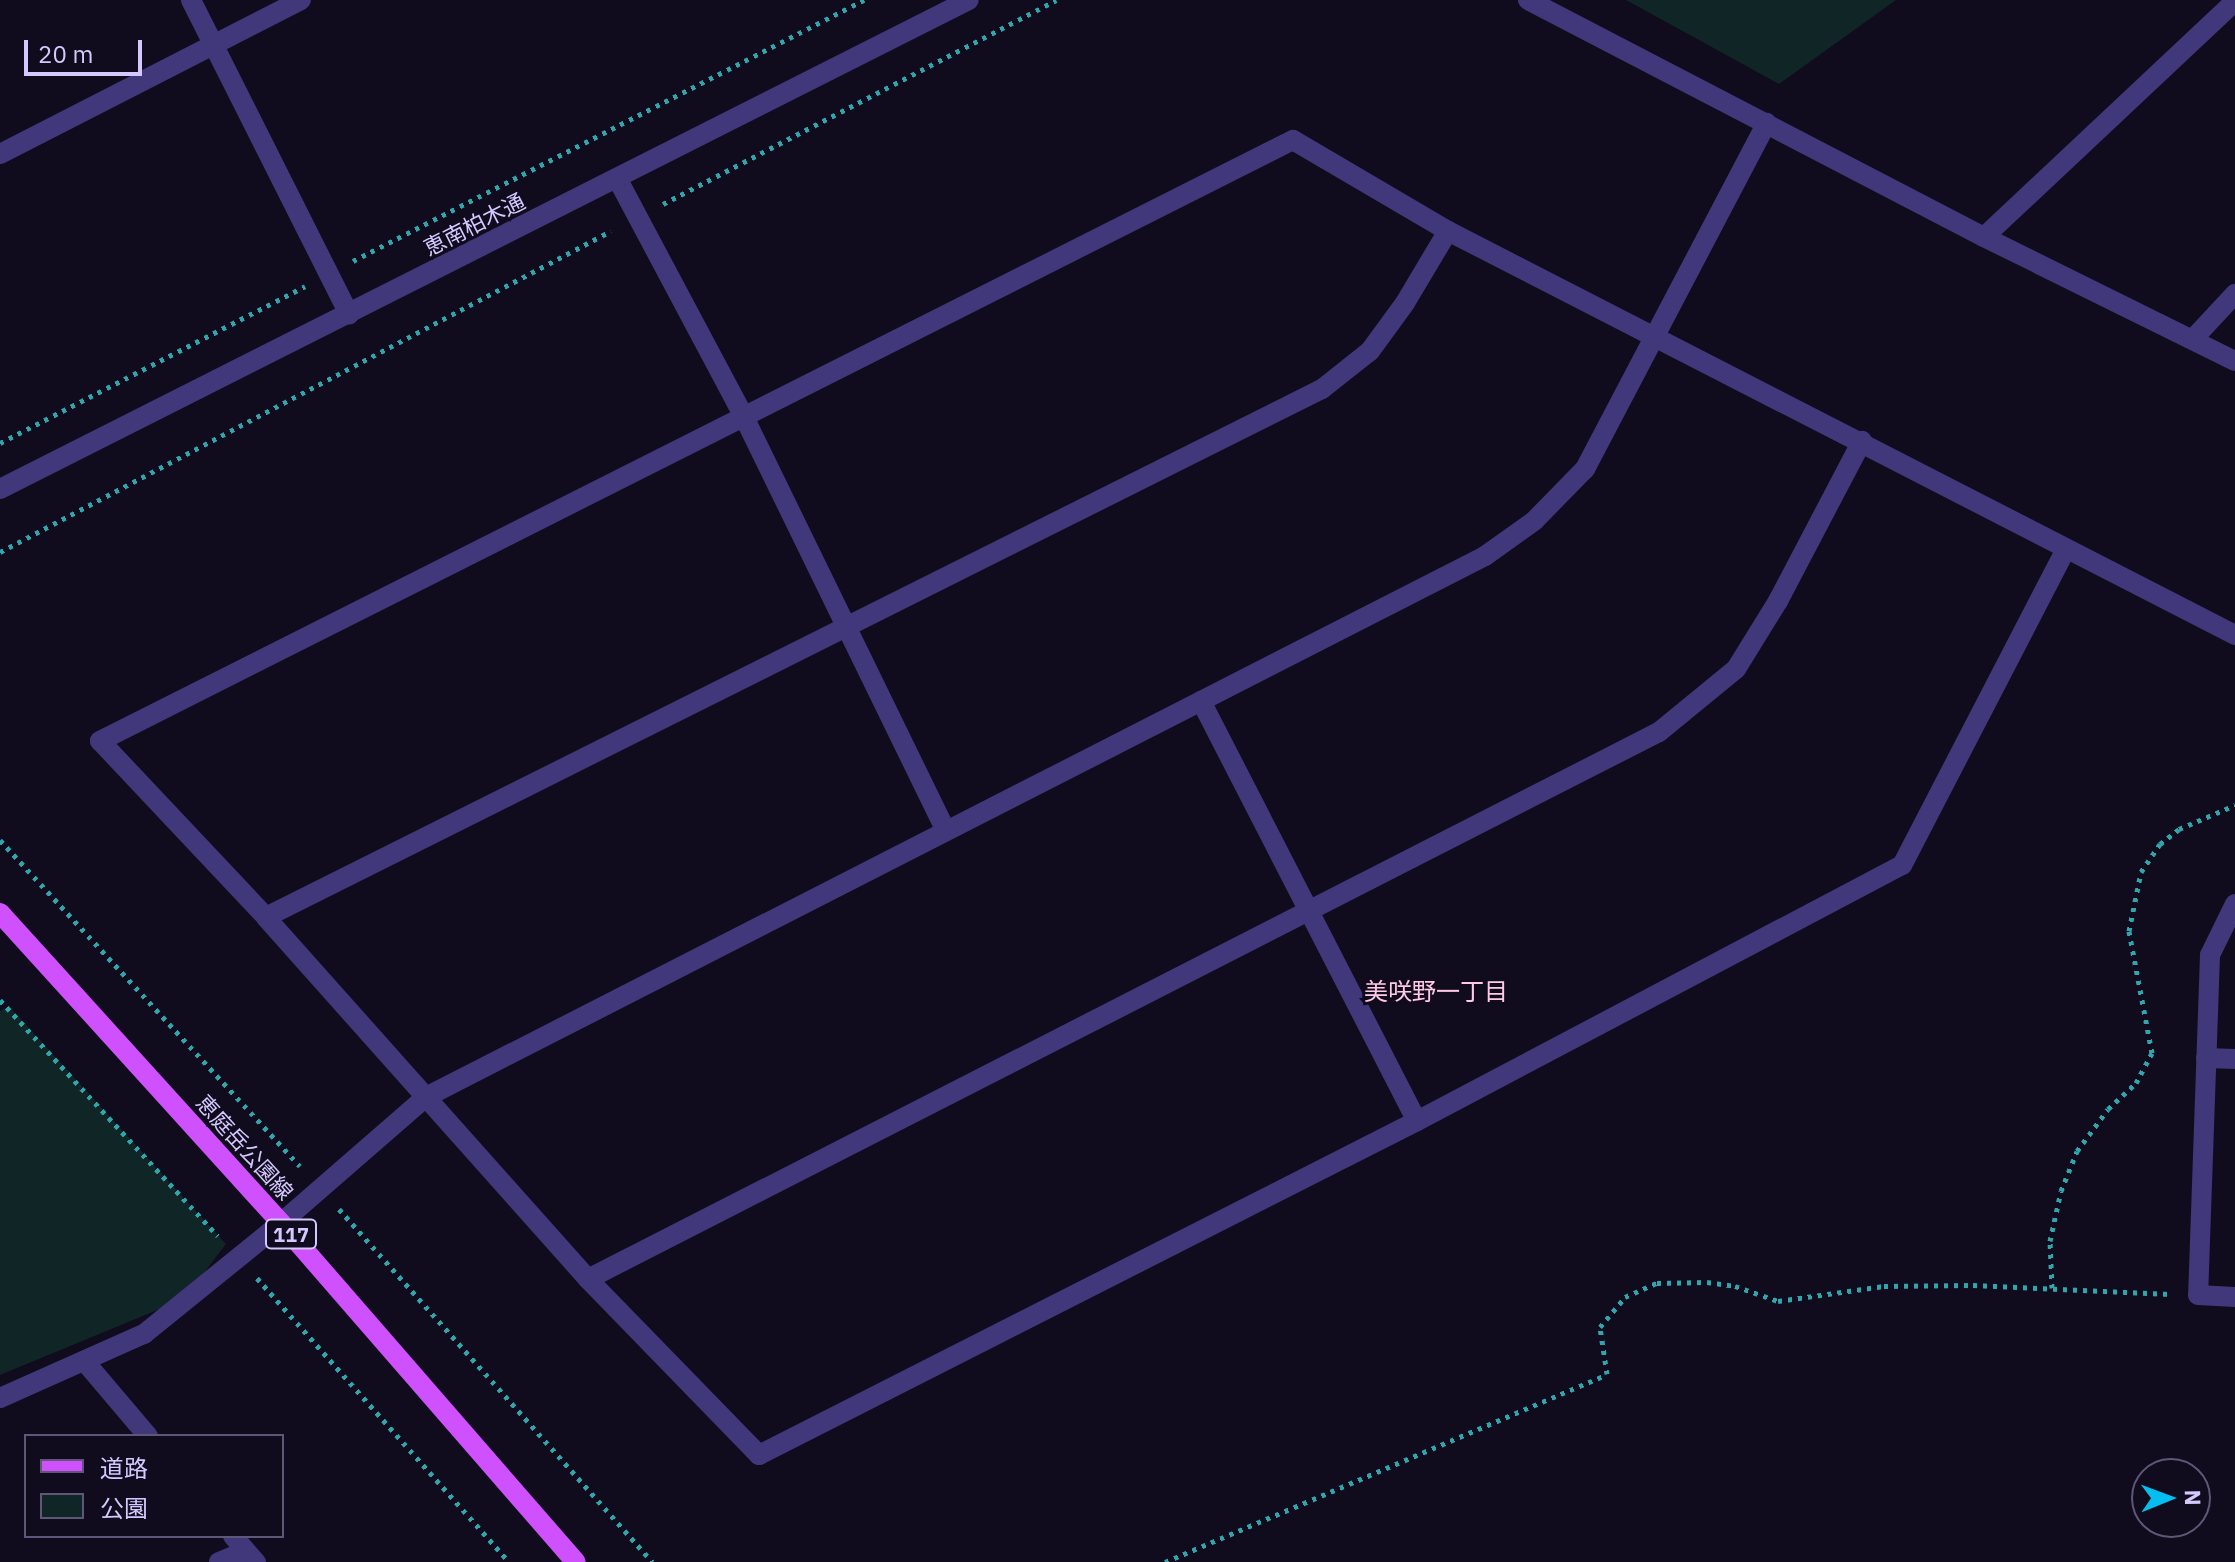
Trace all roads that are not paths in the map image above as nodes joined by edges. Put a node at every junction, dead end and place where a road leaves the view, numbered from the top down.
1 (191, 0) edge
2 (301, 0) edge
3 (969, 0) edge
4 (1528, 0) edge
5 (2235, 1) edge
6 (214, 44) junction
7 (1767, 123) junction
8 (0, 154) edge
9 (617, 178) junction
10 (1448, 231) junction
11 (1984, 237) junction
12 (2235, 294) edge
13 (349, 314) junction
14 (1656, 336) junction
15 (2193, 339) junction
16 (2235, 361) edge
17 (745, 419) junction
18 (1862, 441) junction
19 (0, 489) edge
20 (2066, 549) junction
21 (848, 627) junction
22 (2235, 635) edge
23 (1201, 701) junction
24 (946, 831) junction
25 (2235, 904) edge
26 (1310, 908) junction
27 (0, 913) edge
28 (266, 917) junction
29 (2206, 1058) junction
30 (2235, 1059) edge
31 (426, 1097) junction
32 (1417, 1121) junction
33 (281, 1223) junction
34 (588, 1279) junction
35 (2235, 1297) edge
36 (86, 1363) junction
37 (0, 1398) edge
38 (146, 1434) edge
39 (245, 1550) edge
40 (219, 1562) edge
41 (576, 1562) edge

1 - 6 street
2 - 6 street
3 - 9 street, 恵南柏木通
4 - 7 street
5 - 11 street
6 - 8 street
6 - 13 street
7 - 11 street
7 - 14 street
9 - 13 street, 恵南柏木通
9 - 17 street
10 - 14 street
10 - 17 street
10 - 21 street
11 - 15 street
12 - 15 street
13 - 19 street, 恵南柏木通
14 - 18 street
14 - 23 street
15 - 16 street
17 - 21 street
17 - 28 street
18 - 20 street
18 - 26 street
20 - 22 street
20 - 32 street
21 - 24 street
21 - 28 street
23 - 24 street
23 - 26 street
24 - 31 street
25 - 29 street
26 - 32 street
26 - 34 street
27 - 33 main road, 恵庭岳公園線 / 117
28 - 31 street
29 - 30 street
29 - 35 street
31 - 33 street
31 - 34 street
32 - 34 street
33 - 36 street
33 - 41 main road, 恵庭岳公園線 / 117
36 - 37 street
36 - 38 street
39 - 40 street

